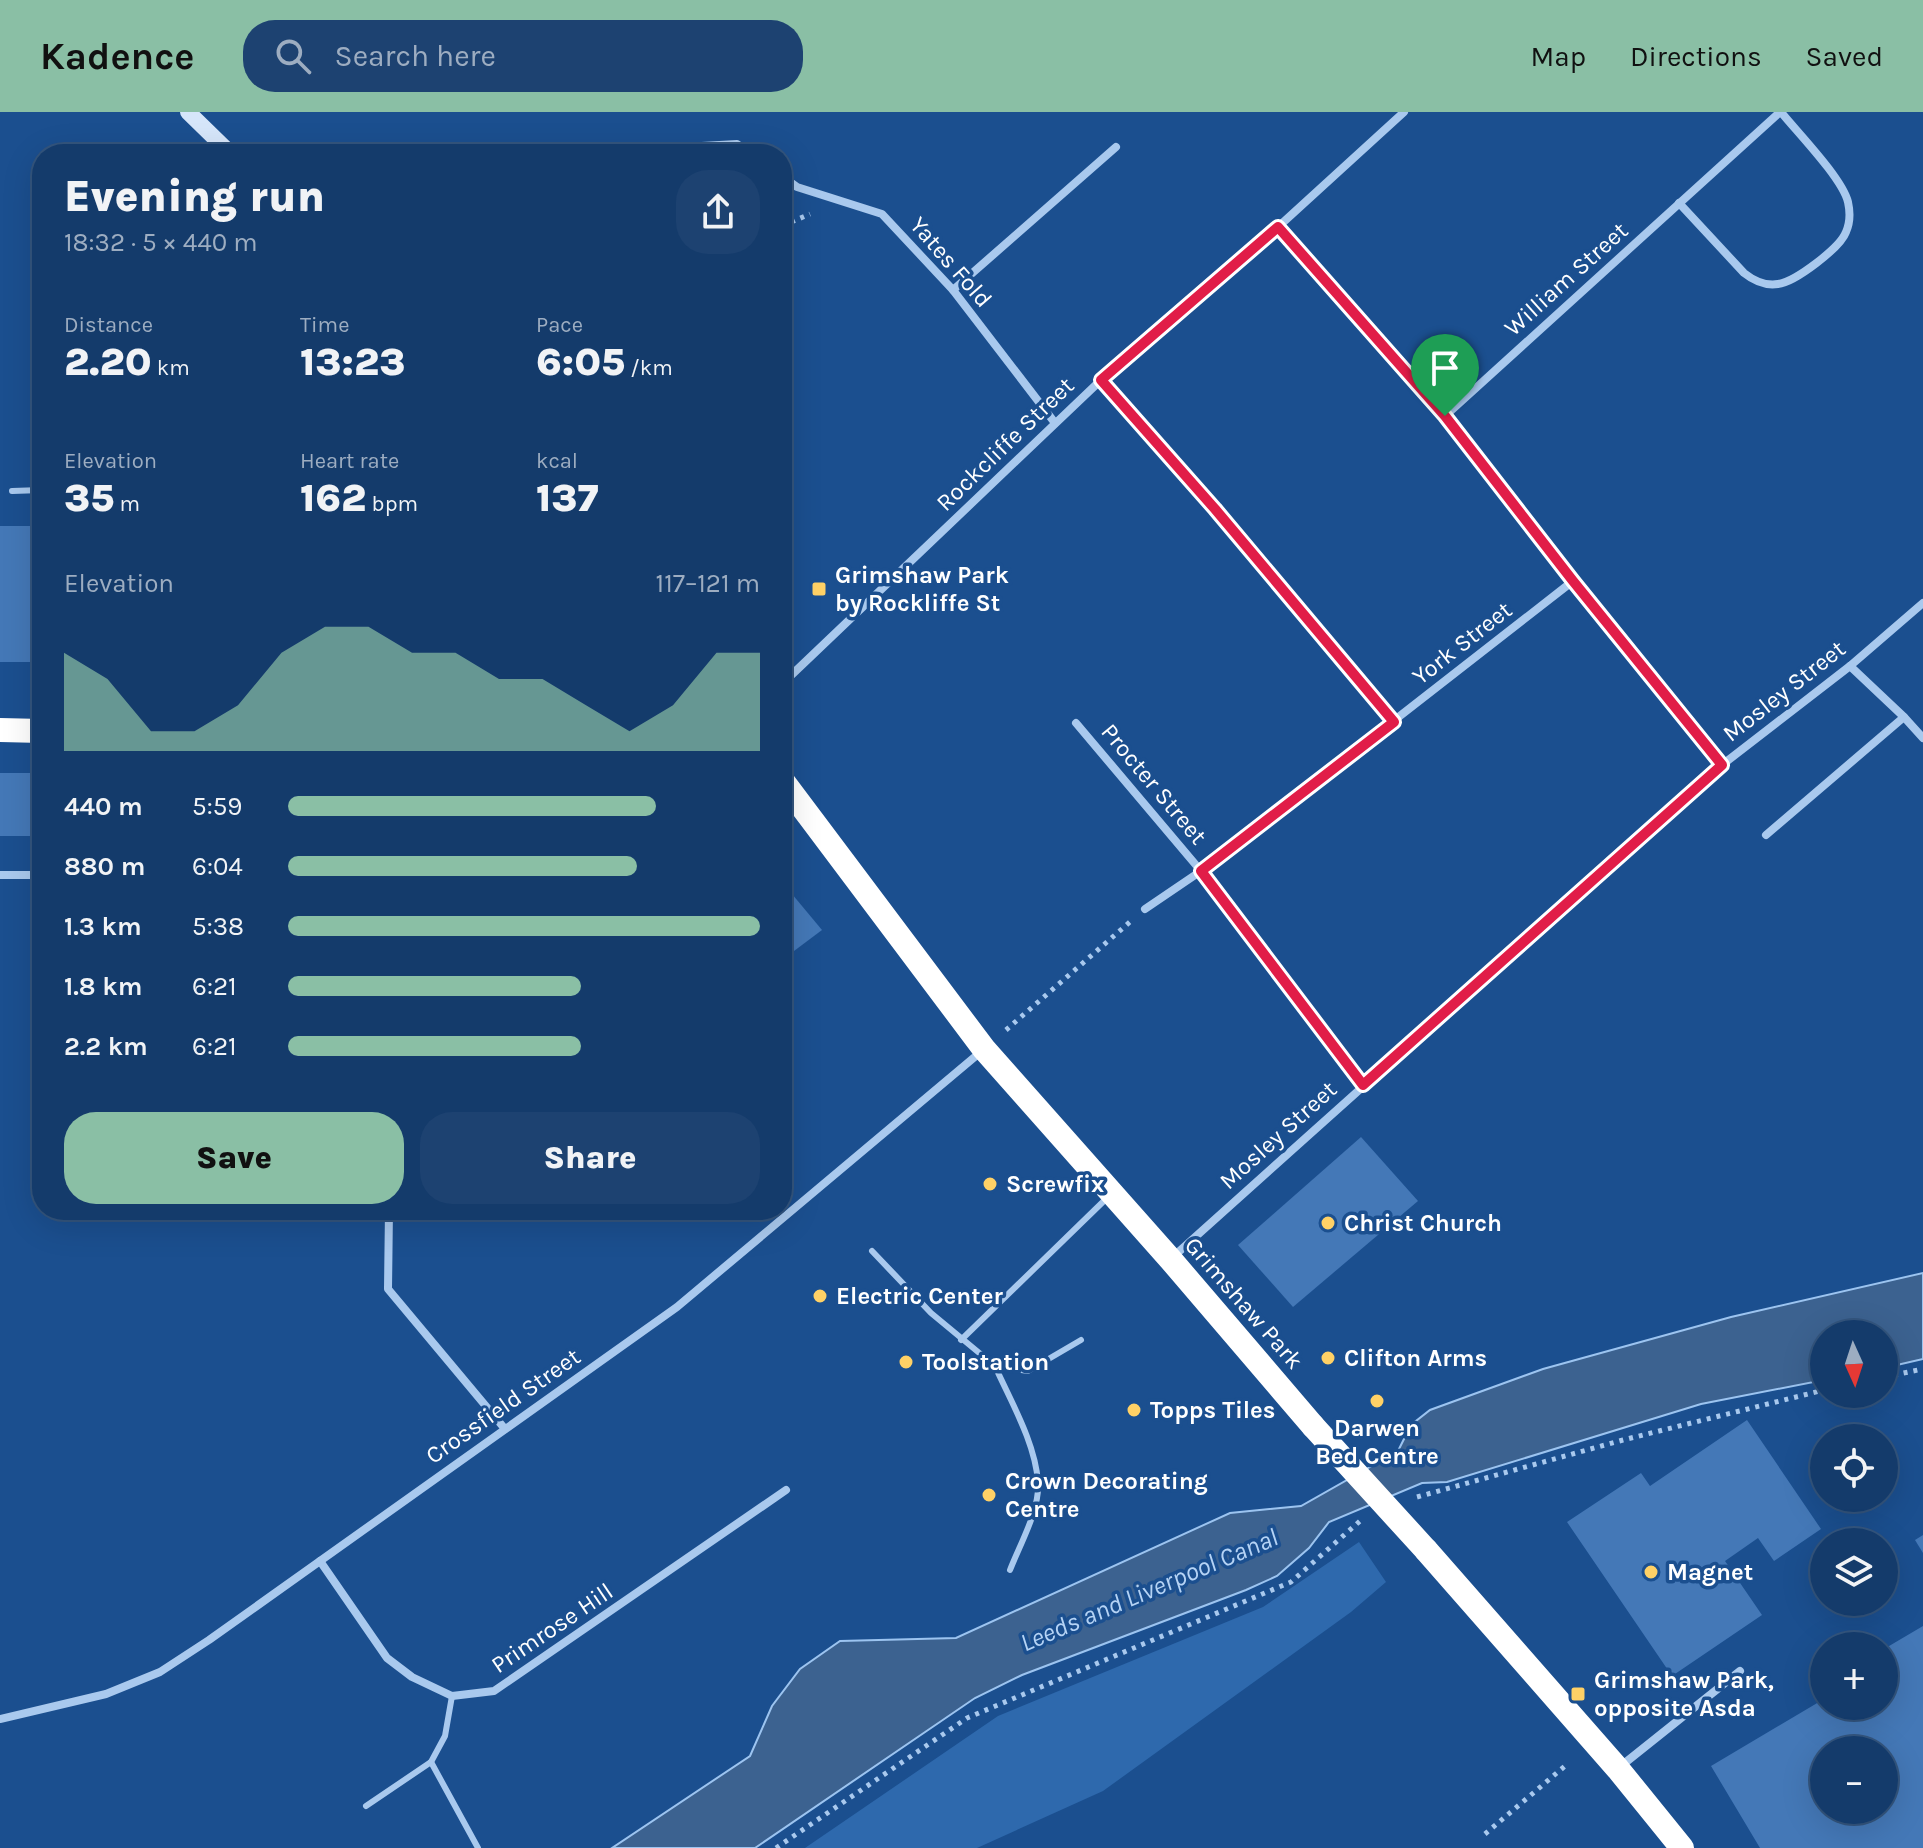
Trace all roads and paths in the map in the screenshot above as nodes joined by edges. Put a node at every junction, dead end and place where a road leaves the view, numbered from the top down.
1 (188, 112) edge
2 (1404, 112) edge
3 (1780, 112) edge
4 (221, 144) edge
5 (1116, 147) dead end
6 (792, 183) edge
7 (1679, 203) junction
8 (1278, 227) junction
9 (953, 290) junction
10 (1101, 380) junction
11 (1445, 416) junction
12 (1055, 423) junction
13 (32, 490) edge
14 (12, 491) dead end
15 (1215, 509) joint
16 (1573, 581) junction
17 (1923, 603) edge
18 (1850, 666) junction
19 (792, 674) edge
20 (1904, 717) junction
21 (1394, 722) junction
22 (1076, 723) dead end
23 (0, 730) edge
24 (32, 731) edge
25 (1923, 738) edge
26 (1722, 765) junction
27 (792, 793) edge
28 (1766, 835) dead end
29 (1201, 871) junction
30 (0, 875) edge
31 (32, 875) edge
32 (1145, 909) joint
33 (984, 1049) junction
34 (1363, 1085) junction
35 (1112, 1194) junction
36 (792, 1210) edge
37 (389, 1220) edge
38 (781, 1220) edge
39 (872, 1251) dead end
40 (1171, 1260) junction
41 (961, 1340) junction
42 (1081, 1340) dead end
43 (995, 1366) junction
44 (1923, 1369) edge
45 (1898, 1374) edge
46 (1810, 1394) edge
47 (505, 1429) junction
48 (786, 1490) dead end
49 (1407, 1502) dead end
50 (1368, 1518) dead end
51 (320, 1561) junction
52 (1010, 1570) dead end
53 (1740, 1671) dead end
54 (452, 1696) junction
55 (0, 1719) edge
56 (431, 1762) junction
57 (1565, 1766) dead end
58 (1618, 1769) junction
59 (366, 1806) dead end
60 (1485, 1834) dead end
61 (478, 1848) edge
62 (776, 1848) edge
63 (1682, 1848) edge

1 - 4 street
2 - 8 street, Rockcliffe Street
3 - 7 street, William Street
3 - 7 street, William Street
5 - 9 street
6 - 9 street, Yates Fold
7 - 11 street, William Street
8 - 10 street, Rockcliffe Street
8 - 11 street
9 - 12 street, Yates Fold
10 - 12 street, Rockcliffe Street
10 - 15 path
11 - 16 street
12 - 19 street, Rockcliffe Street
13 - 14 lane
15 - 21 street
16 - 21 street, York Street
16 - 26 street
17 - 18 street, Mosley Street
18 - 20 street
18 - 26 street, Mosley Street
20 - 25 street
20 - 28 street
21 - 29 street, York Street
22 - 29 street, Procter Street
23 - 24 highway
26 - 34 street, Mosley Street
27 - 33 highway, Grimshaw Park
29 - 32 street, York Street
29 - 34 path
30 - 31 street
32 - 33 path
33 - 35 highway, Grimshaw Park
33 - 36 street, Crossfield Street
34 - 40 street, Mosley Street
35 - 40 highway, Grimshaw Park
35 - 41 lane
37 - 47 street
38 - 47 street, Crossfield Street
39 - 41 lane
40 - 58 highway, Grimshaw Park, bridge
41 - 43 lane
42 - 43 lane
43 - 52 lane
44 - 45 path
46 - 49 path
47 - 51 street, Crossfield Street
48 - 54 street, Primrose Hill
50 - 62 path
51 - 54 street
51 - 55 street, Crossfield Street
53 - 58 street
54 - 56 lane
56 - 59 lane
56 - 61 lane
57 - 60 path
58 - 63 highway, Grimshaw Park

